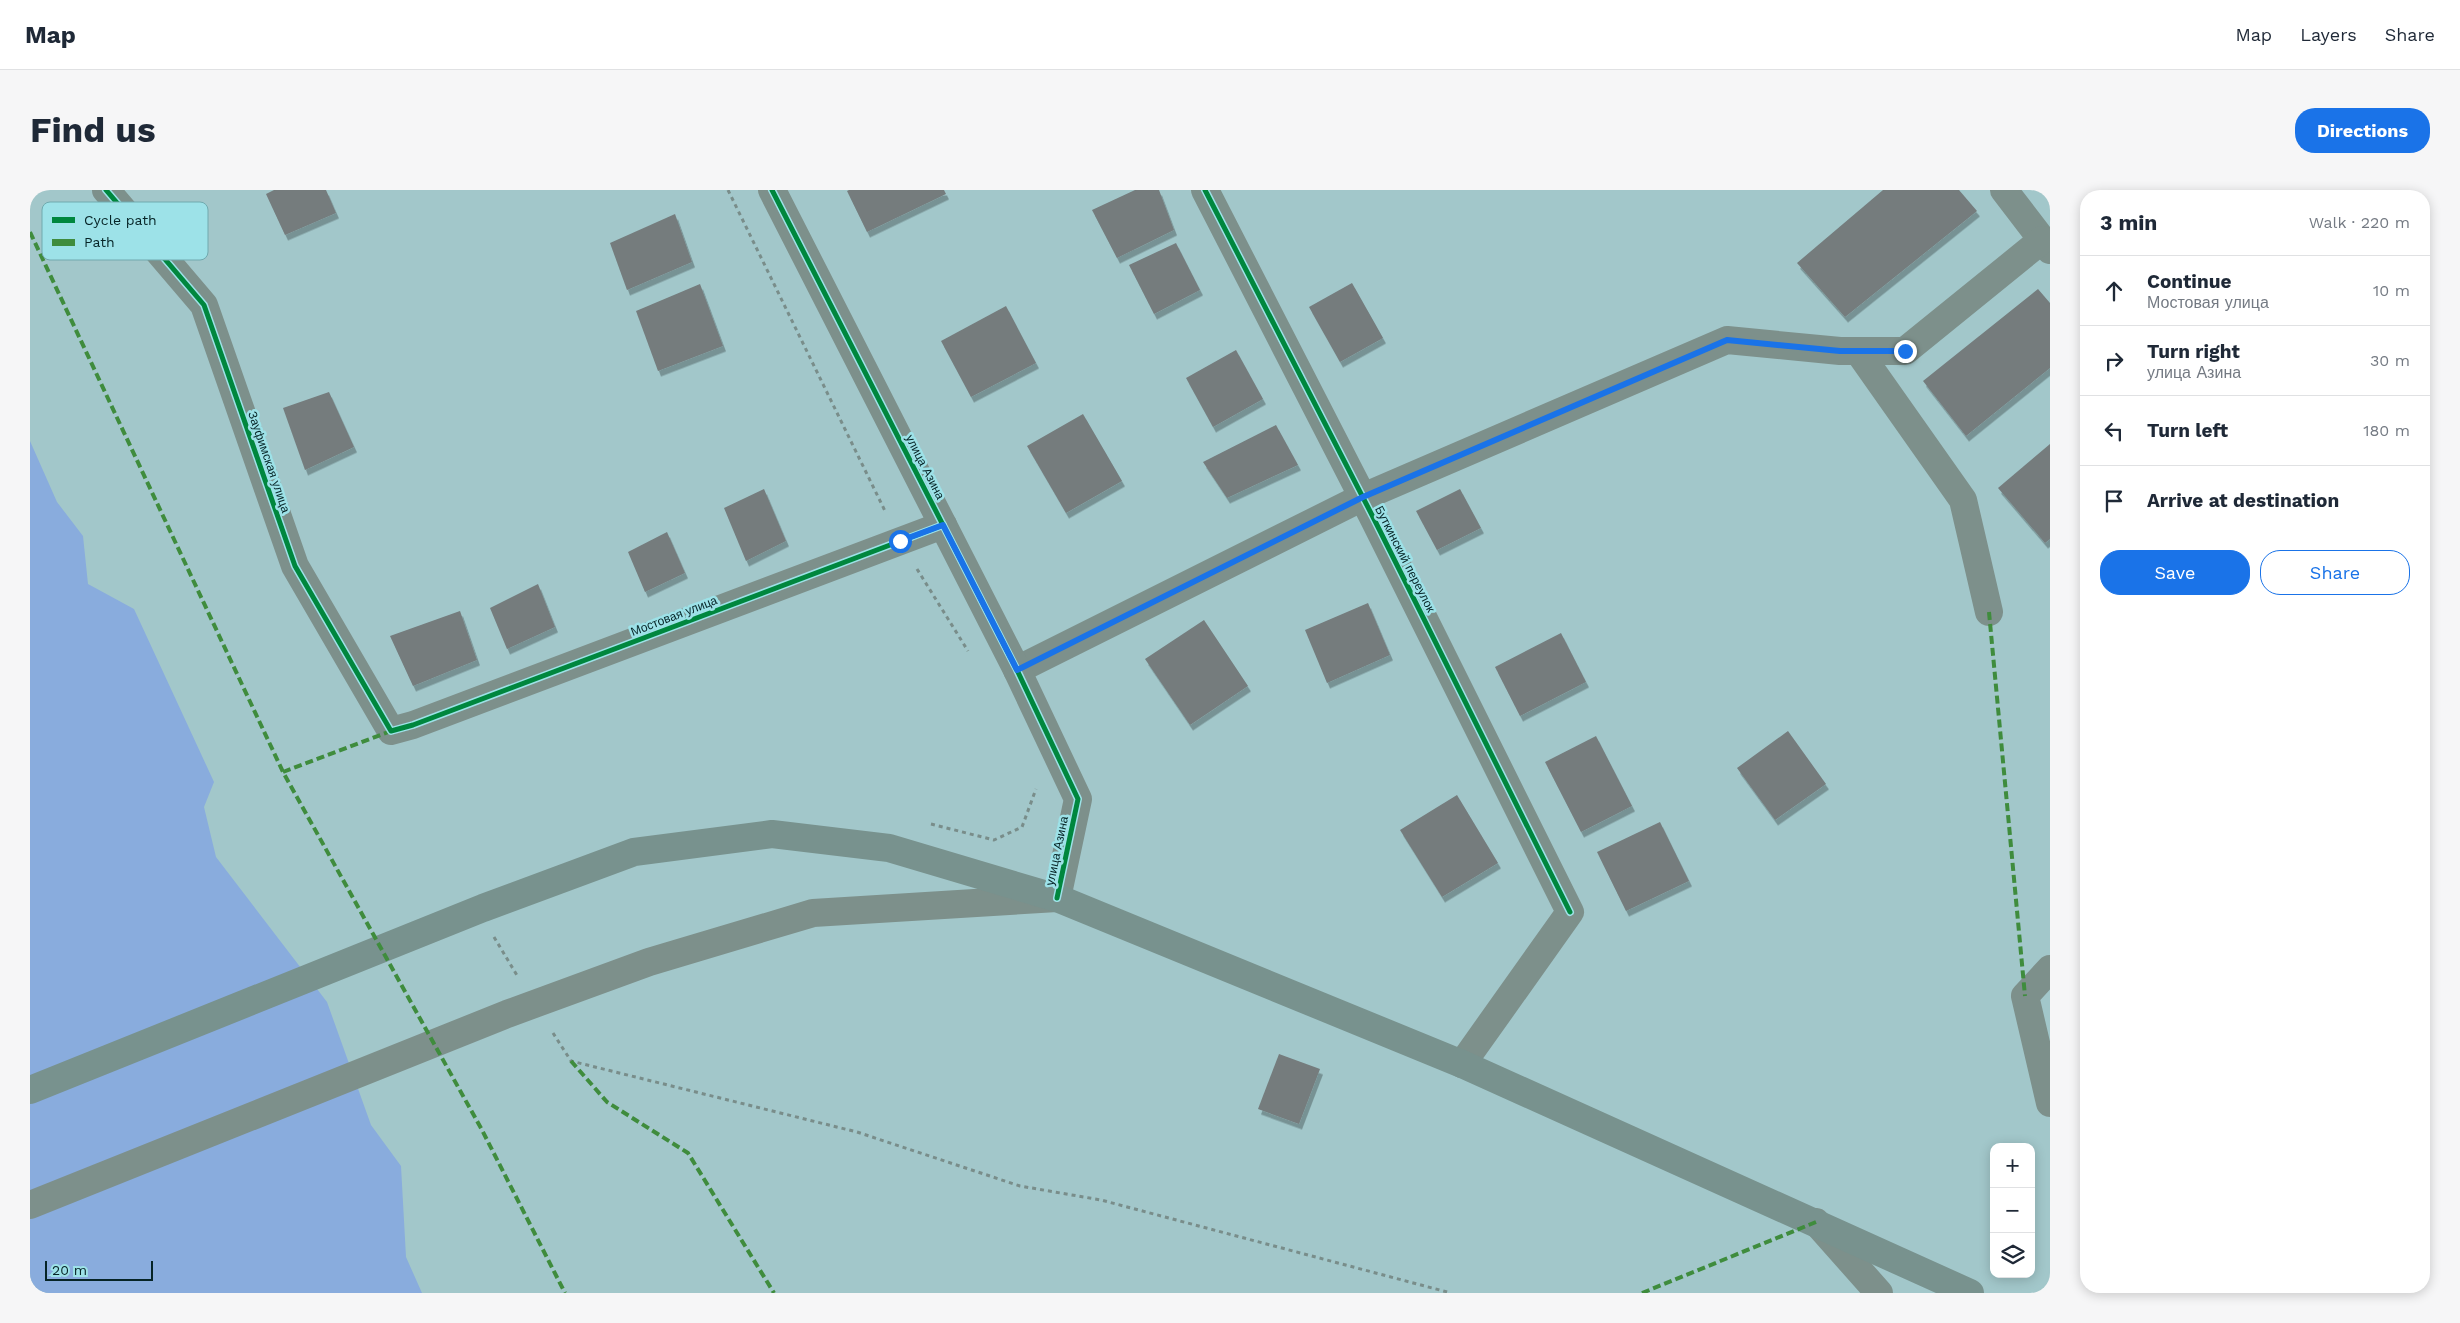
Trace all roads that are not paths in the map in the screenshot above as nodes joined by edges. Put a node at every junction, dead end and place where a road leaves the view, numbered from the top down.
1 (106, 190) edge
2 (772, 190) edge
3 (1205, 190) edge
4 (2004, 190) edge
5 (116, 202) edge
6 (2046, 245) edge
7 (166, 260) edge
8 (1858, 351) junction
9 (1363, 497) junction
10 (943, 525) junction
11 (1989, 612) dead end
12 (1017, 670) junction
13 (413, 726) joint
14 (1057, 898) junction
15 (2050, 969) edge
16 (1462, 1064) junction
17 (30, 1090) edge
18 (2050, 1103) edge
19 (30, 1204) edge
20 (1816, 1222) junction
21 (1880, 1293) edge
22 (1970, 1293) edge

1 - 5 street, Зауфимская улица
2 - 10 street, улица Азина
3 - 9 street, Буткинский переулок
4 - 6 street
6 - 8 street
7 - 13 street, Зауфимская улица
8 - 9 street
8 - 11 street
9 - 12 street
9 - 16 street, Буткинский переулок
10 - 12 street, улица Азина
10 - 13 street, Мостовая улица
12 - 14 street, улица Азина
14 - 16 main road
14 - 17 main road
14 - 19 street
15 - 18 street
16 - 20 main road
20 - 21 street
20 - 22 main road

